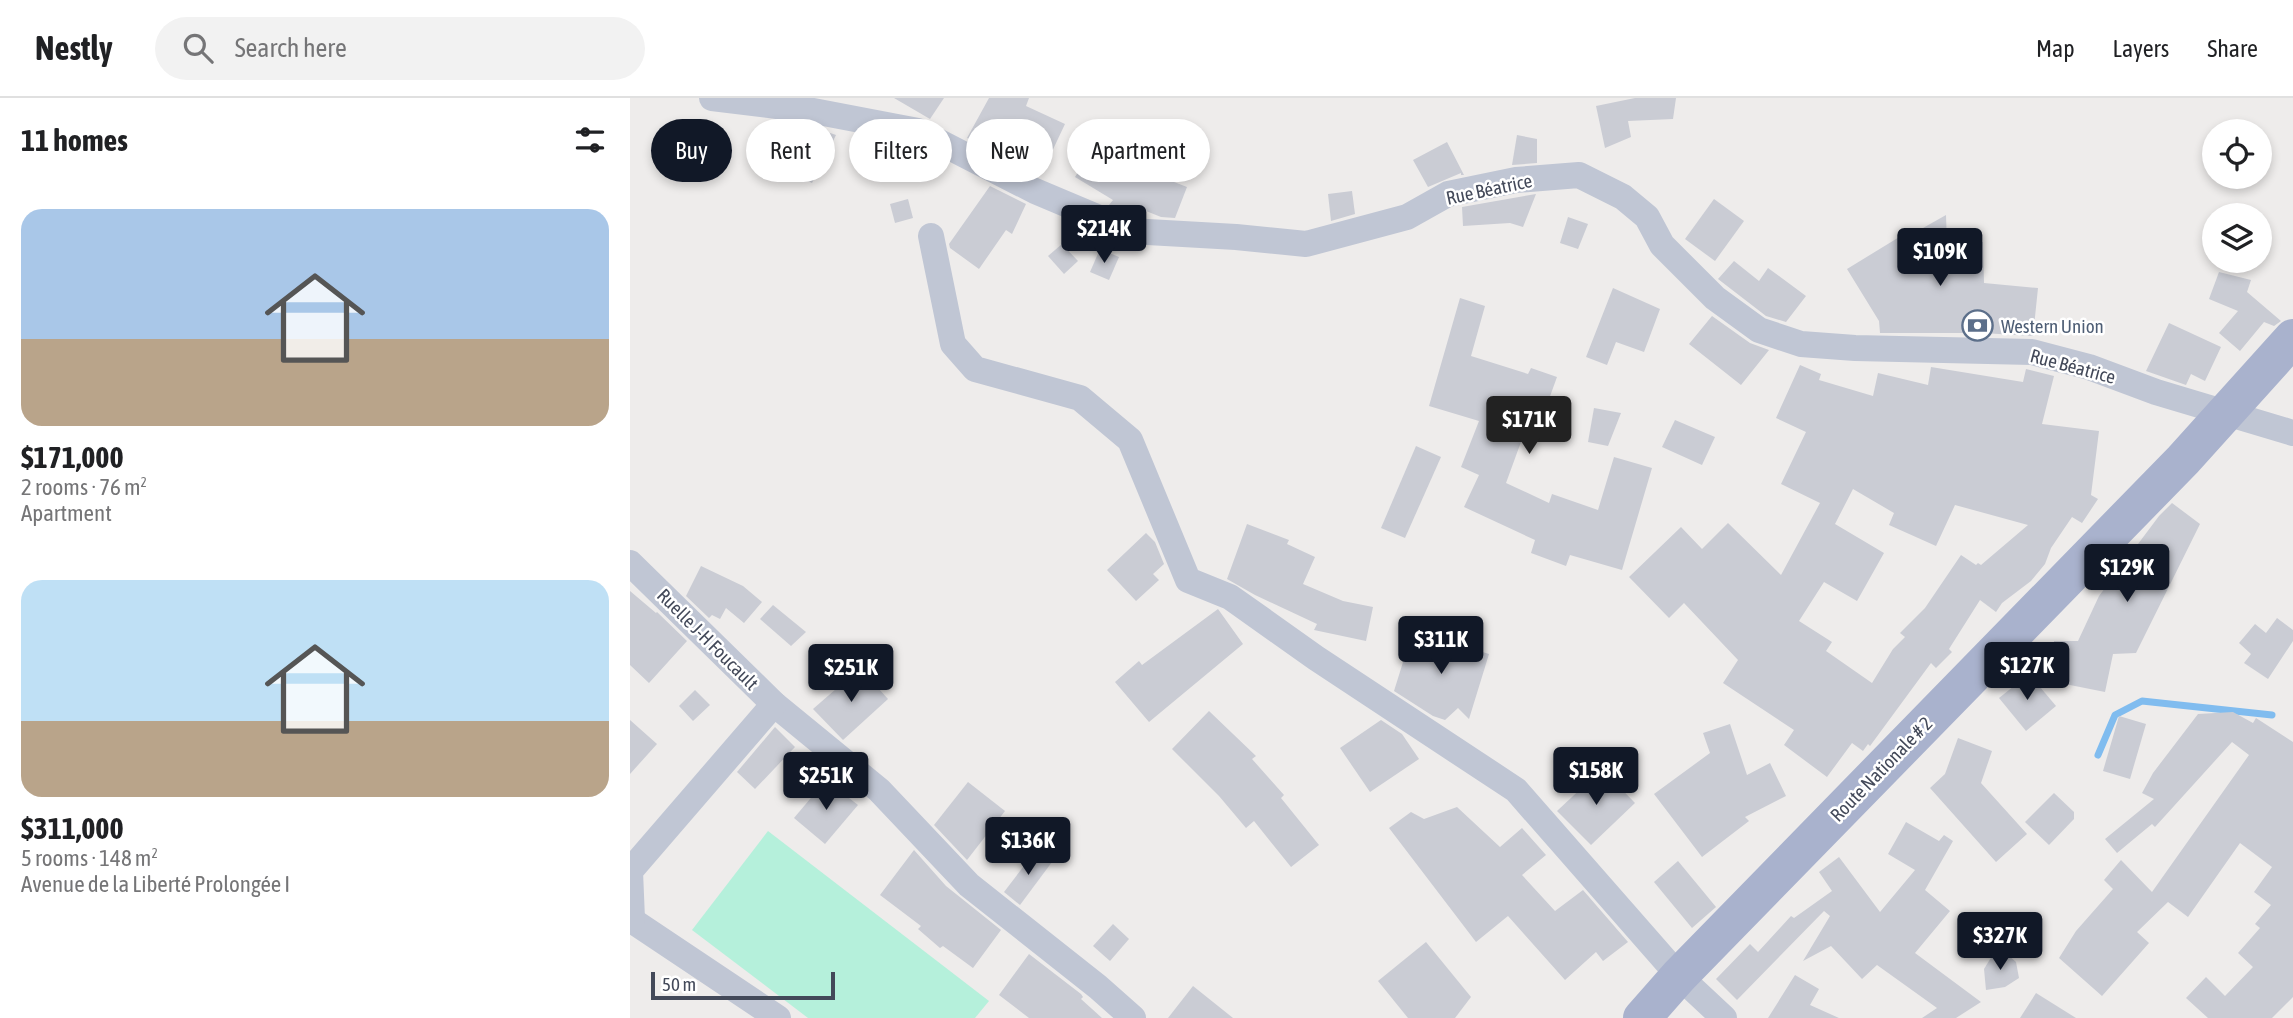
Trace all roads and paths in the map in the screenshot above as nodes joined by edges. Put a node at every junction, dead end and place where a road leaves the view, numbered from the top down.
1 (712, 98) edge
2 (931, 236) dead end
3 (2293, 338) edge
4 (2228, 412) junction
5 (2293, 433) edge
6 (630, 562) edge
7 (774, 704) junction
8 (631, 919) edge
9 (1679, 976) junction
10 (778, 1018) edge
11 (1133, 1018) edge
12 (1642, 1018) edge
13 (1724, 1018) edge

1 - 4 street, Rue Béatrice
2 - 9 street
3 - 4 main road, Route Nationale # 2
4 - 5 street, Rue Béatrice
4 - 9 main road, Route Nationale # 2
6 - 7 street, Ruelle J-H Foucault
7 - 8 street
7 - 11 street, Ruelle J-H Foucault
8 - 10 street
9 - 12 main road, Route Nationale # 2
9 - 13 street

